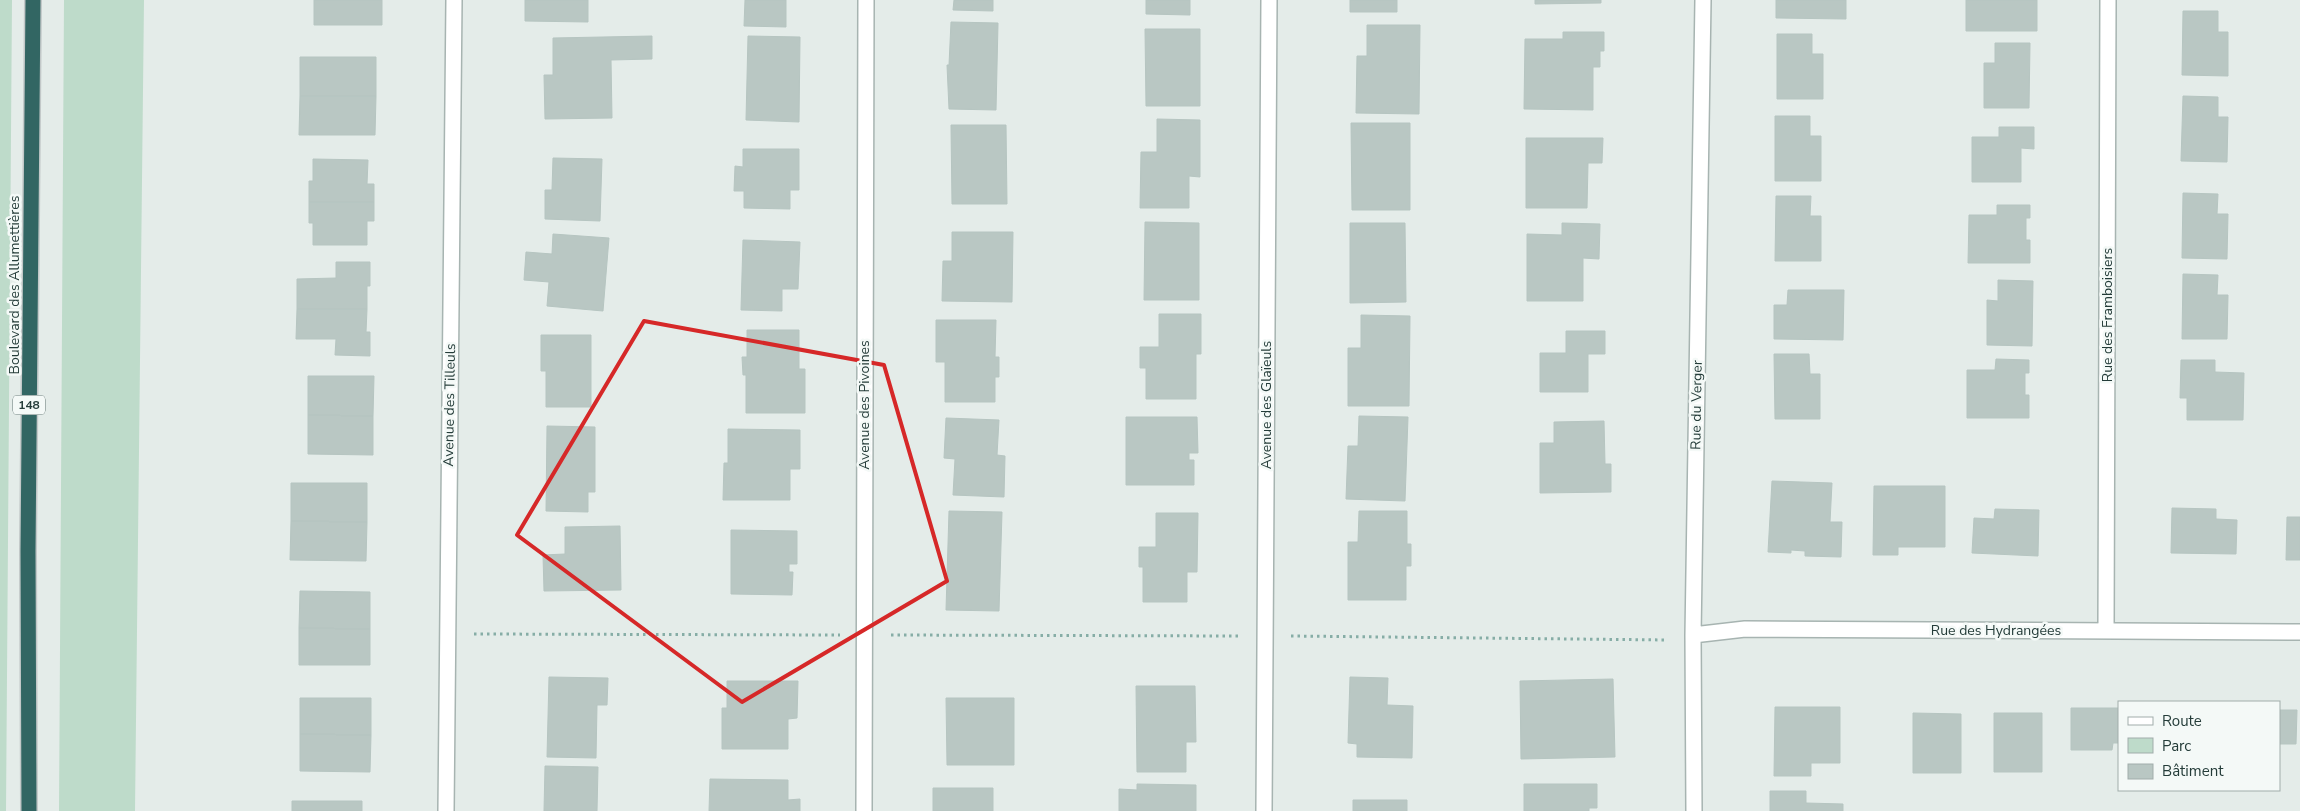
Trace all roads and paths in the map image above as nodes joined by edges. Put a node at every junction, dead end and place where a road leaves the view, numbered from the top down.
1 (32, 0) edge
2 (454, 0) edge
3 (866, 0) edge
4 (1268, 0) edge
5 (1703, 0) edge
6 (2108, 0) edge
7 (2106, 631) junction
8 (2300, 632) edge
9 (447, 634) junction
10 (863, 635) junction
11 (1692, 635) junction
12 (1265, 636) junction
13 (29, 811) edge
14 (446, 811) edge
15 (864, 811) edge
16 (1264, 811) edge
17 (1694, 811) edge

1 - 13 highway, Boulevard des Allumettières / 148
2 - 9 street, Avenue des Tilleuls
3 - 10 street, Avenue des Pivoines
4 - 12 street, Avenue des Glaïeuls
5 - 11 street, Rue du Verger
6 - 7 street, Rue des Framboisiers
7 - 8 street, Rue des Hydrangées
7 - 11 street, Rue des Hydrangées
9 - 10 path
9 - 14 street, Avenue des Tilleuls
10 - 12 path
10 - 15 street, Avenue des Pivoines
11 - 12 path
11 - 17 street, Rue du Verger
12 - 16 street, Avenue des Glaïeuls

